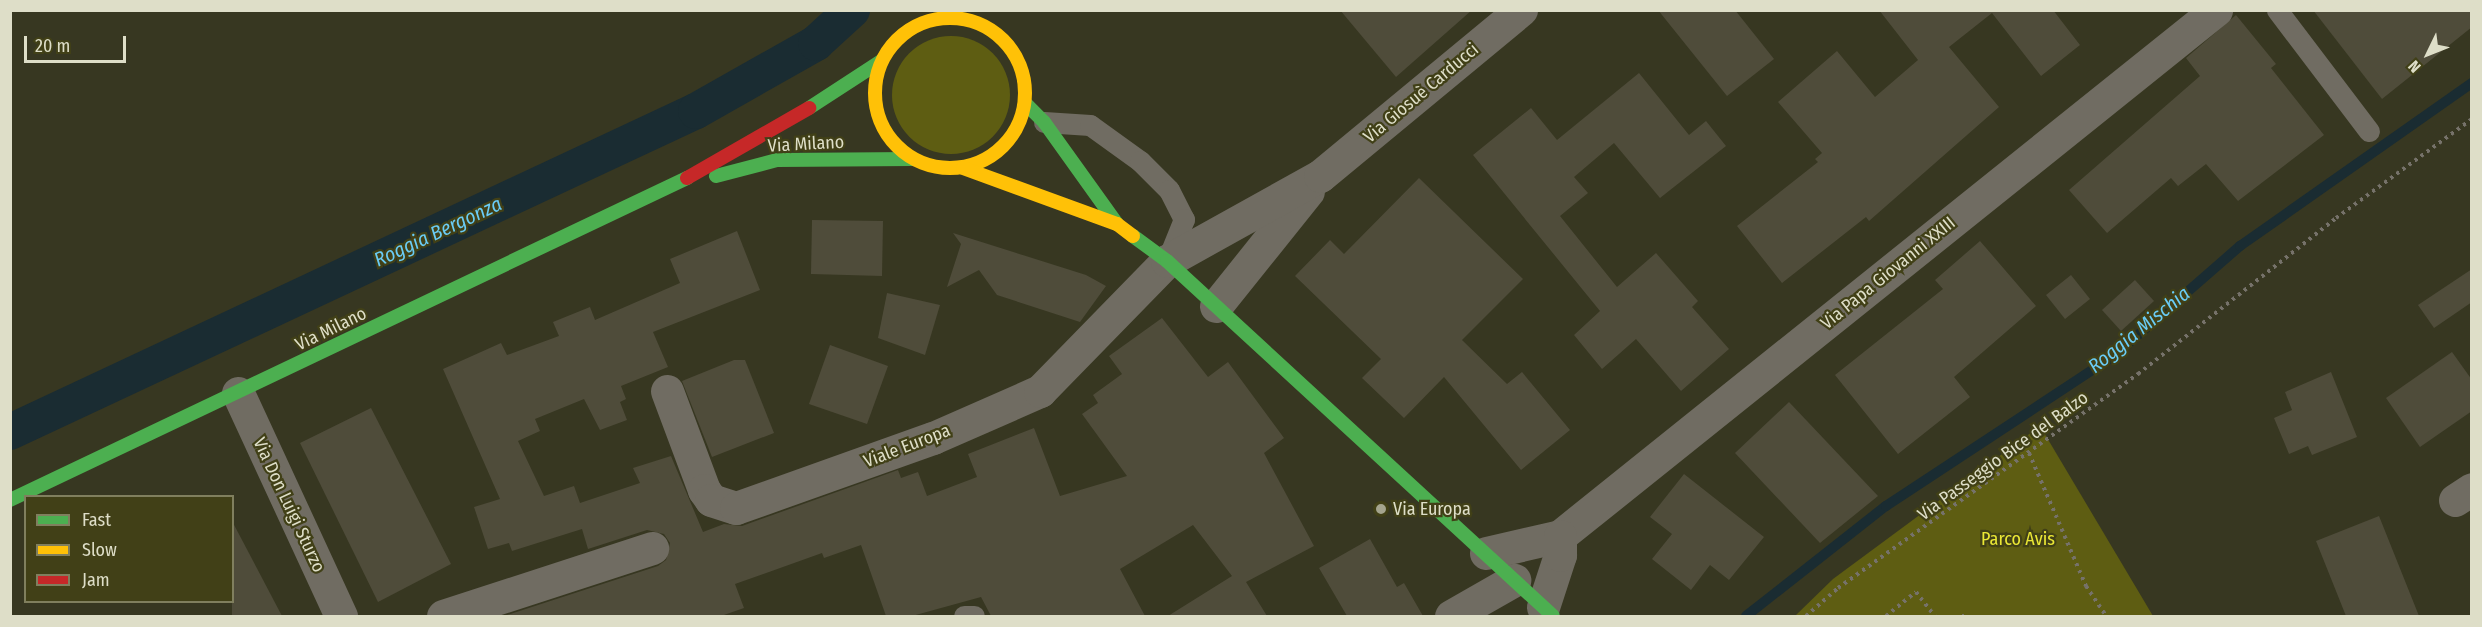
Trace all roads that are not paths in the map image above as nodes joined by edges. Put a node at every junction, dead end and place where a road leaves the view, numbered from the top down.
1 (925, 10) edge
2 (988, 10) edge
3 (1521, 10) edge
4 (2216, 10) edge
5 (2277, 10) edge
6 (919, 24) junction
7 (995, 33) junction
8 (881, 61) junction
9 (1025, 103) junction
10 (1044, 122) junction
11 (2369, 131) dead end
12 (913, 159) junction
13 (963, 168) junction
14 (1320, 176) junction
15 (668, 189) junction
16 (1118, 224) junction
17 (1167, 261) junction
18 (1216, 306) junction
19 (667, 391) dead end
20 (238, 393) junction
21 (10, 500) edge
22 (1560, 536) junction
23 (652, 548) dead end
24 (1486, 553) junction
25 (1514, 580) junction
26 (1548, 612) edge
27 (341, 616) edge
28 (443, 616) edge
29 (964, 616) edge
30 (974, 616) edge
31 (1451, 616) edge

1 - 6 street
2 - 7 street
3 - 14 street, Via Giosuè Carducci
4 - 22 street, Via Papa Giovanni XXIII
5 - 11 lane
6 - 7 street
6 - 8 street
7 - 9 street
8 - 12 street
8 - 15 street, Via Milano
9 - 10 street
9 - 13 street
10 - 16 street
10 - 17 lane
12 - 13 street
12 - 15 street, Via Milano
13 - 16 street
14 - 17 street, Via Giosuè Carducci
14 - 18 street, Via Giosuè Carducci
15 - 20 street, Via Milano
16 - 17 street
17 - 18 street
17 - 19 street, Viale Europa
18 - 24 street
20 - 21 street, Via Milano
20 - 27 street, Via Don Luigi Sturzo
22 - 24 street
22 - 26 street
23 - 28 street
24 - 25 street
25 - 26 street
25 - 31 street
29 - 30 lane

